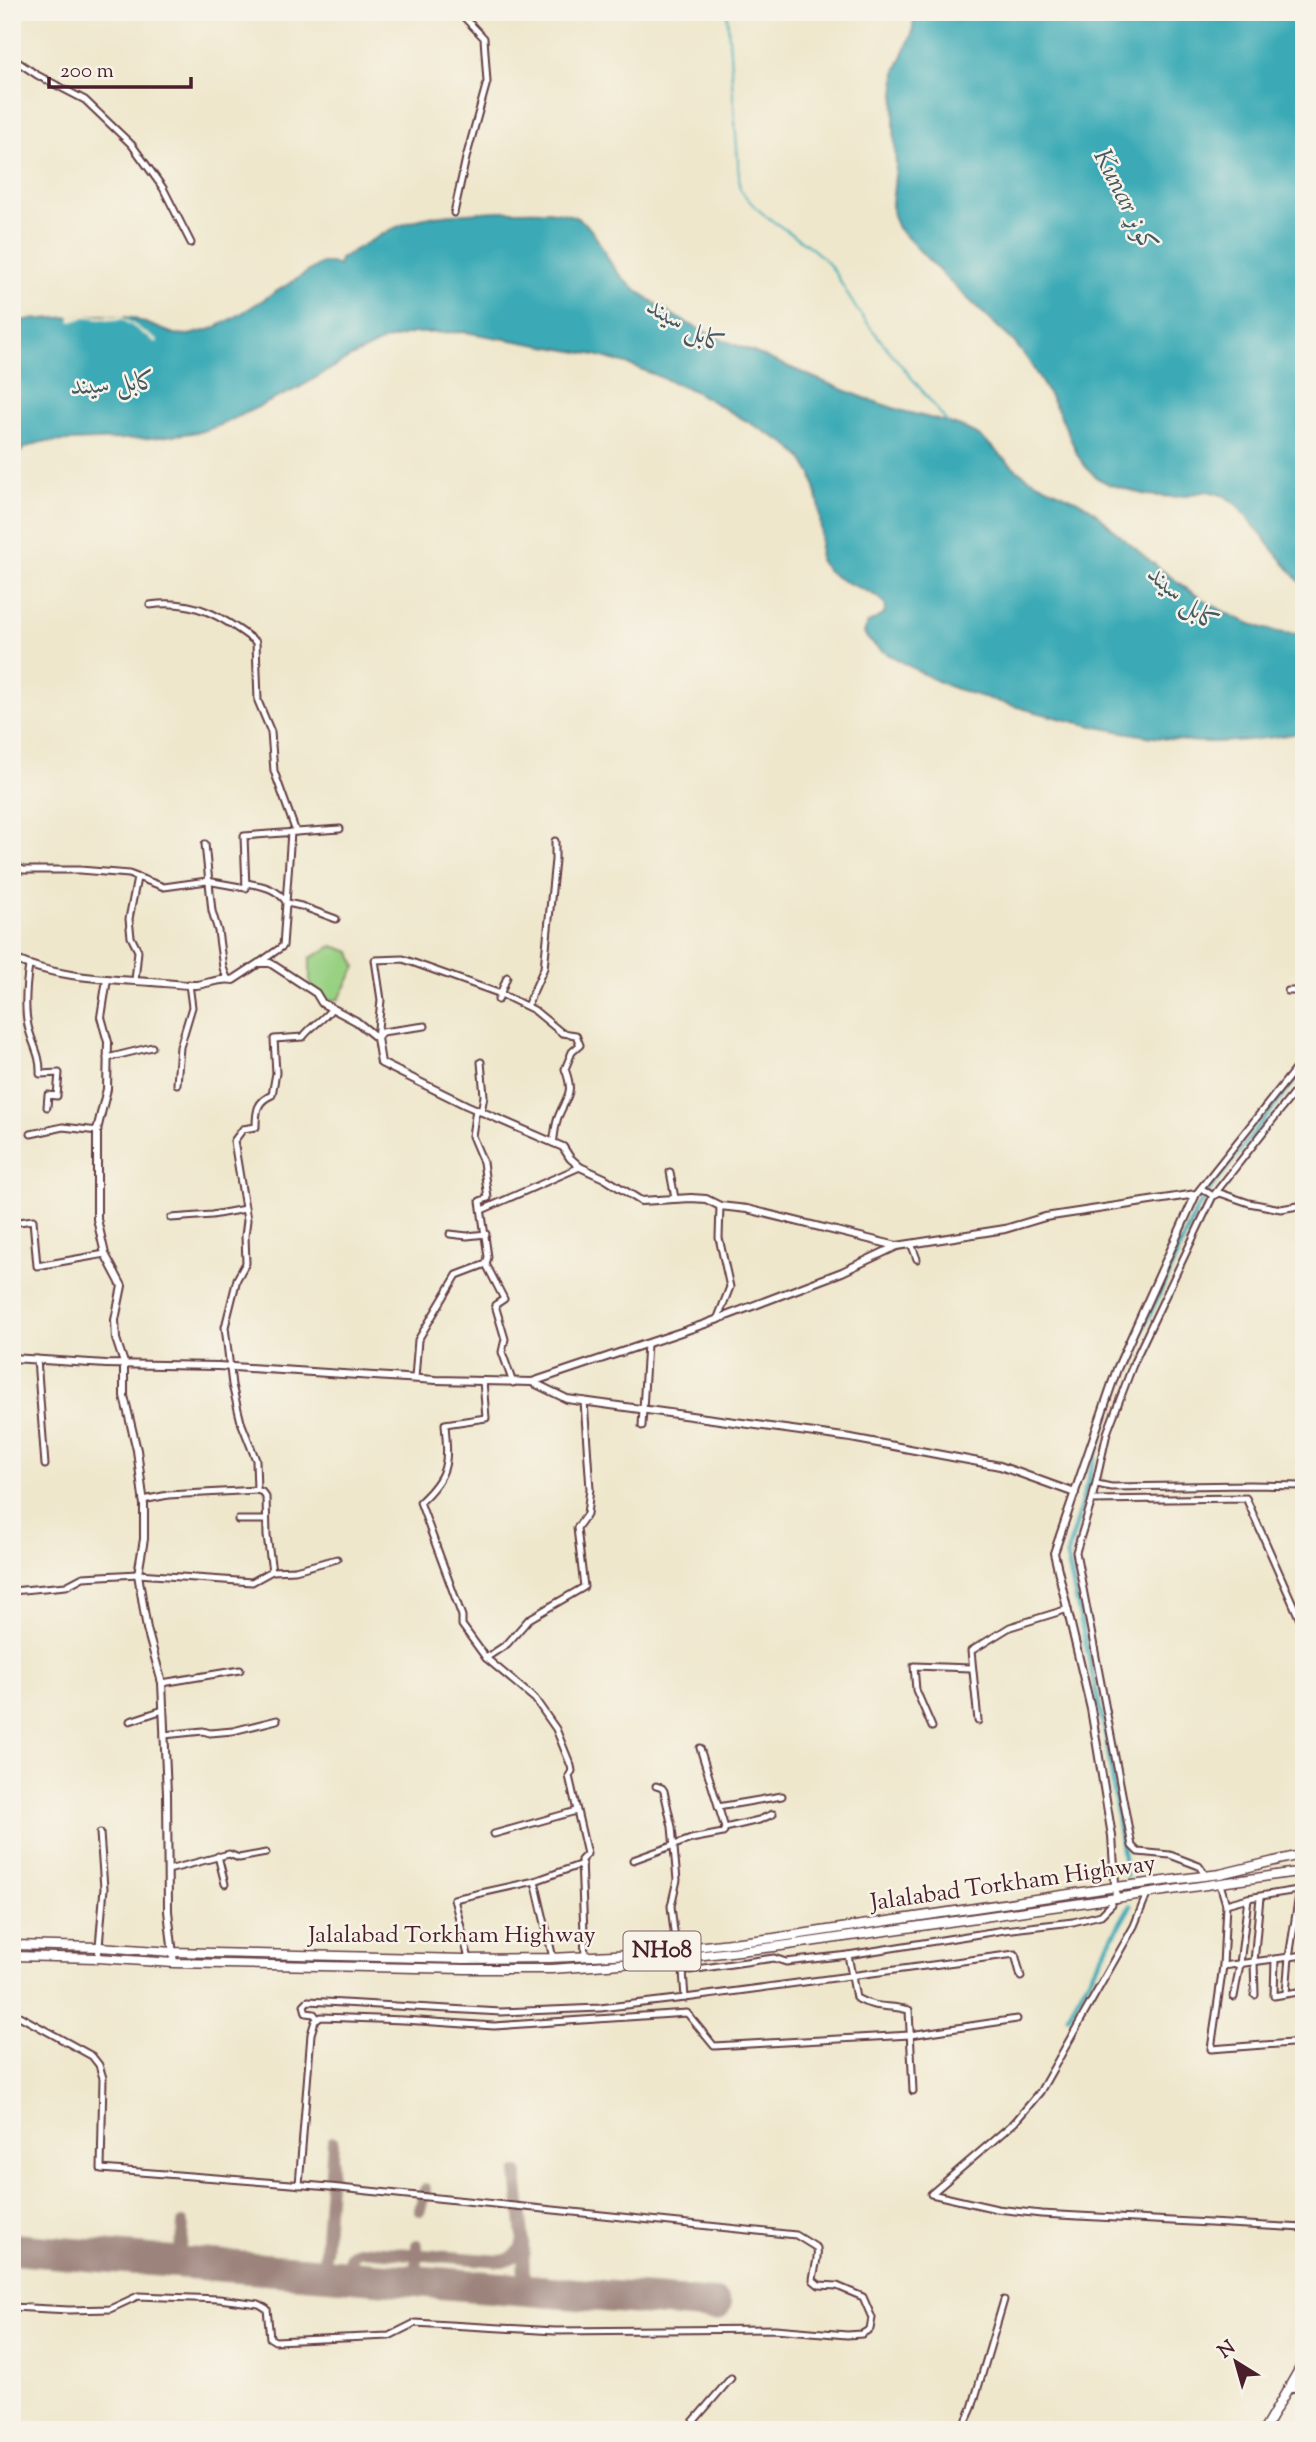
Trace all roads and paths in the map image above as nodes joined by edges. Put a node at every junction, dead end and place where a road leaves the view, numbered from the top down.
1 (459, 12) edge
2 (12, 58) edge
3 (454, 213) dead end
4 (191, 243) dead end
5 (150, 606) dead end
6 (340, 829) dead end
7 (294, 832) junction
8 (555, 841) dead end
9 (205, 844) dead end
10 (12, 864) edge
11 (137, 878) junction
12 (207, 881) junction
13 (246, 883) junction
14 (287, 903) junction
15 (12, 912) edge
16 (336, 919) dead end
17 (12, 939) edge
18 (12, 958) edge
19 (259, 963) junction
20 (29, 966) junction
21 (507, 977) dead end
22 (227, 978) junction
23 (107, 979) junction
24 (135, 981) junction
25 (189, 984) junction
26 (1288, 991) dead end
27 (1304, 991) edge
28 (500, 997) junction
29 (527, 1006) junction
30 (332, 1008) junction
31 (425, 1026) dead end
32 (377, 1038) junction
33 (152, 1047) dead end
34 (107, 1058) junction
35 (1304, 1058) edge
36 (481, 1062) dead end
37 (1304, 1080) edge
38 (177, 1084) dead end
39 (47, 1107) dead end
40 (479, 1110) junction
41 (98, 1131) junction
42 (31, 1134) dead end
43 (553, 1143) junction
44 (580, 1167) junction
45 (670, 1172) dead end
46 (1201, 1188) junction
47 (1196, 1194) junction
48 (1213, 1196) junction
49 (675, 1198) junction
50 (1304, 1205) edge
51 (720, 1206) junction
52 (245, 1209) junction
53 (482, 1210) junction
54 (171, 1218) dead end
55 (12, 1223) edge
56 (450, 1234) dead end
57 (486, 1234) junction
58 (897, 1246) junction
59 (912, 1246) junction
60 (105, 1254) junction
61 (918, 1259) dead end
62 (486, 1264) junction
63 (717, 1320) junction
64 (648, 1344) junction
65 (12, 1358) edge
66 (37, 1359) junction
67 (124, 1363) junction
68 (230, 1367) junction
69 (415, 1378) junction
70 (483, 1381) junction
71 (532, 1382) junction
72 (513, 1383) junction
73 (584, 1401) junction
74 (644, 1410) junction
75 (642, 1426) dead end
76 (45, 1465) dead end
77 (1097, 1484) junction
78 (1304, 1486) edge
79 (257, 1490) junction
80 (1075, 1493) junction
81 (143, 1500) junction
82 (1092, 1500) junction
83 (238, 1520) dead end
84 (266, 1520) junction
85 (337, 1559) dead end
86 (272, 1571) junction
87 (138, 1574) junction
88 (12, 1591) edge
89 (1068, 1609) junction
90 (1304, 1629) edge
91 (486, 1658) junction
92 (971, 1668) junction
93 (240, 1670) dead end
94 (162, 1683) junction
95 (163, 1710) junction
96 (276, 1720) dead end
97 (130, 1721) dead end
98 (978, 1721) dead end
99 (932, 1727) dead end
100 (164, 1735) junction
101 (700, 1748) dead end
102 (656, 1786) dead end
103 (782, 1796) dead end
104 (718, 1807) junction
105 (576, 1811) junction
106 (773, 1814) dead end
107 (725, 1828) junction
108 (100, 1833) dead end
109 (494, 1834) dead end
110 (674, 1845) junction
111 (265, 1853) dead end
112 (1304, 1854) edge
113 (218, 1856) junction
114 (633, 1860) dead end
115 (582, 1864) junction
116 (168, 1870) junction
117 (1304, 1871) edge
118 (1206, 1876) junction
119 (535, 1881) junction
120 (225, 1884) dead end
121 (1215, 1885) junction
122 (1116, 1887) junction
123 (1302, 1889) edge
124 (1147, 1894) junction
125 (1260, 1897) junction
126 (1248, 1898) junction
127 (1114, 1899) junction
128 (1226, 1904) junction
129 (12, 1945) edge
130 (99, 1947) junction
131 (676, 1949) junction
132 (173, 1952) junction
133 (848, 1955) junction
134 (1304, 1955) edge
135 (12, 1956) edge
136 (585, 1956) junction
137 (1289, 1957) junction
138 (98, 1958) junction
139 (553, 1958) junction
140 (469, 1959) junction
141 (1275, 1959) junction
142 (1254, 1962) junction
143 (174, 1963) junction
144 (1240, 1964) junction
145 (1223, 1966) junction
146 (851, 1975) junction
147 (1021, 1977) dead end
148 (1286, 1993) junction
149 (1304, 1993) edge
150 (1255, 1995) dead end
151 (1234, 1997) dead end
152 (685, 1998) junction
153 (12, 2012) edge
154 (318, 2019) junction
155 (1017, 2019) dead end
156 (910, 2035) junction
157 (1302, 2042) edge
158 (913, 2091) dead end
159 (299, 2185) junction
160 (1304, 2228) edge
161 (1004, 2300) dead end
162 (12, 2307) edge
163 (1304, 2361) edge
164 (731, 2378) dead end
165 (1296, 2388) edge
166 (1304, 2394) edge
167 (686, 2430) edge
168 (962, 2430) edge
169 (1265, 2430) edge

1 - 3 street
2 - 4 street
5 - 7 street
6 - 7 street
7 - 13 street
7 - 14 street
8 - 29 street
9 - 12 street
10 - 11 street
11 - 12 street
11 - 24 street
12 - 13 street
12 - 22 street
13 - 14 street
14 - 16 street
14 - 19 street
15 - 17 street
18 - 20 street
19 - 22 street
19 - 30 street
20 - 23 street
20 - 39 street
21 - 28 street
22 - 25 street
23 - 24 street
23 - 34 street
24 - 25 street
25 - 38 street
26 - 27 street
28 - 29 street
28 - 32 street
29 - 43 street
30 - 32 street
30 - 52 street
31 - 32 street
32 - 40 street
33 - 34 street
34 - 41 street
35 - 46 street
36 - 40 street
37 - 48 street
40 - 43 street
40 - 53 street
41 - 42 street
41 - 60 street
43 - 44 street
44 - 49 street
44 - 53 street
45 - 49 street
46 - 47 street
46 - 48 street
47 - 59 street
47 - 80 street
48 - 50 street
48 - 77 street
49 - 51 street
51 - 58 street
51 - 63 street
52 - 54 street
52 - 68 street
53 - 57 street
55 - 60 street
56 - 57 street
57 - 62 street
58 - 59 street
58 - 63 street
59 - 61 street
60 - 67 street
62 - 69 street
62 - 72 street
63 - 64 street
64 - 71 street
64 - 74 street
65 - 66 street
66 - 67 street
66 - 76 street
67 - 68 street
67 - 81 street
68 - 69 street
68 - 79 street
69 - 70 street
70 - 72 street
70 - 91 street
71 - 72 street
71 - 73 street
73 - 74 street
73 - 91 street
74 - 75 street
74 - 80 street
77 - 78 street
77 - 82 street
79 - 81 street
79 - 84 street
80 - 89 street
81 - 87 street
82 - 90 street
82 - 118 street
83 - 84 street
84 - 86 street
85 - 86 street
86 - 87 street
87 - 88 street
87 - 94 street
89 - 92 street
89 - 122 street
91 - 105 street
92 - 98 street
92 - 99 street
93 - 94 street
94 - 95 street
95 - 97 street
95 - 100 street
96 - 100 street
100 - 116 street
101 - 104 street
102 - 110 street
103 - 104 street
104 - 107 street
105 - 109 street
105 - 115 street
106 - 107 street
107 - 110 street
108 - 130 street
110 - 114 street
110 - 131 street
111 - 113 street
112 - 118 highway, Jalalabad Torkham Highway / NH08
113 - 116 street
113 - 120 street
115 - 119 street
115 - 136 street
116 - 132 street
117 - 121 highway, NH08
118 - 122 highway, Jalalabad Torkham Highway / NH08
119 - 139 street
119 - 140 street
121 - 124 highway, NH08
121 - 128 street
122 - 127 street
122 - 131 highway, Jalalabad Torkham Highway / NH08
123 - 125 street
123 - 137 street
124 - 127 highway, NH08
124 - 160 street
125 - 126 street
125 - 142 street
126 - 128 street
126 - 144 street
127 - 133 street
127 - 143 highway, NH08
128 - 145 street
129 - 130 highway, Jalalabad Torkham Highway / NH08
130 - 132 highway, Jalalabad Torkham Highway / NH08
130 - 138 street
131 - 136 highway, Jalalabad Torkham Highway / NH08
132 - 140 highway, Jalalabad Torkham Highway / NH08
132 - 143 street
133 - 146 street
133 - 152 street
134 - 137 street
135 - 138 highway, NH08
136 - 139 highway, Jalalabad Torkham Highway / NH08
137 - 141 street
137 - 148 street
138 - 143 highway, NH08
139 - 140 highway, Jalalabad Torkham Highway / NH08
141 - 142 street
141 - 148 street
142 - 144 street
142 - 150 street
144 - 145 street
144 - 151 street
145 - 157 street
146 - 147 street
146 - 152 street
146 - 156 street
148 - 149 street
149 - 157 street
152 - 154 street
153 - 159 street
154 - 156 street
154 - 159 street
155 - 156 street
156 - 158 street
159 - 162 street
161 - 168 street
163 - 165 highway
164 - 167 street
165 - 166 street
165 - 169 highway

